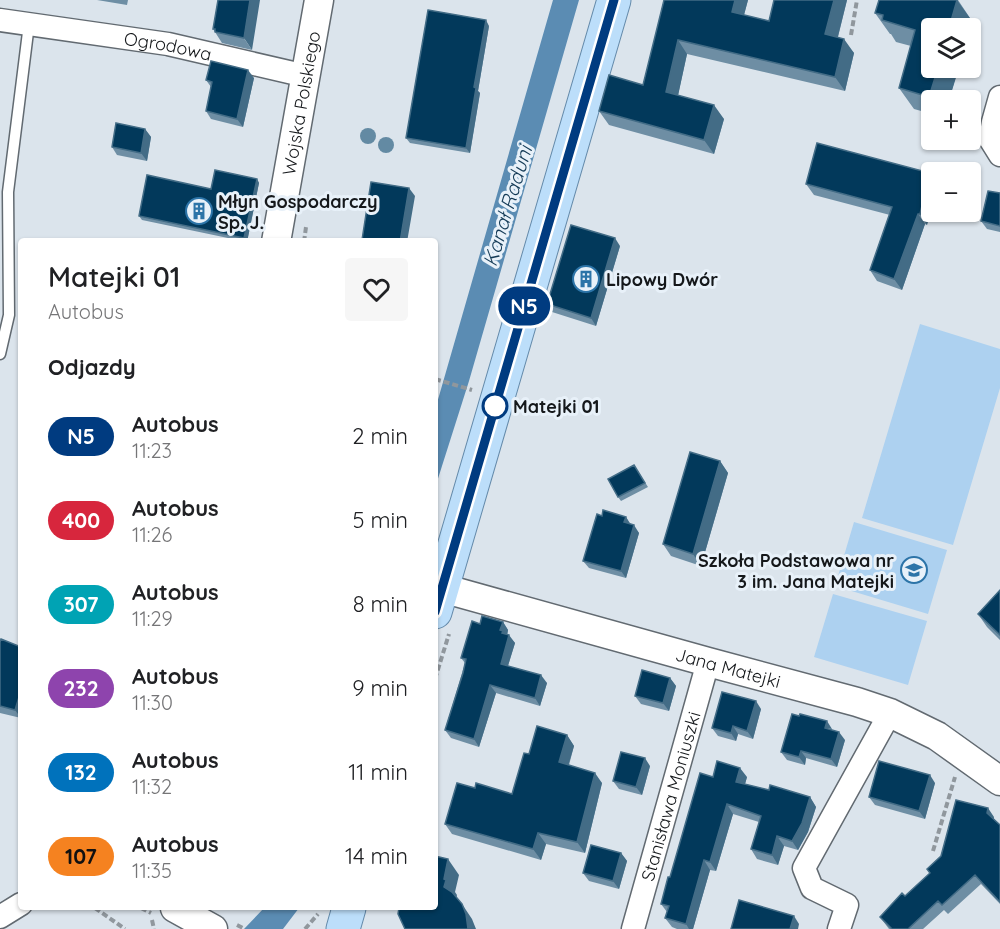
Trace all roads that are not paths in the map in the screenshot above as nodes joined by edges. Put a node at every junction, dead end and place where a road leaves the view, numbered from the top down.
1 (319, 0) edge
2 (614, 0) edge
3 (0, 20) edge
4 (29, 24) junction
5 (306, 76) junction
6 (1000, 97) edge
7 (1000, 155) edge
8 (277, 238) edge
9 (0, 354) edge
10 (438, 600) edge
11 (708, 662) junction
12 (890, 713) junction
13 (1000, 781) edge
14 (18, 906) edge
15 (179, 910) edge
16 (348, 910) edge
17 (0, 918) edge
18 (213, 929) edge
19 (343, 929) edge
20 (633, 929) edge
21 (839, 929) edge

1 - 5 street, Wojska Polskiego
2 - 10 main road
3 - 4 street, Ogrodowa
4 - 5 street, Ogrodowa
4 - 9 lane
5 - 8 street, Wojska Polskiego
6 - 7 street
10 - 11 street, Jana Matejki
11 - 12 street, Jana Matejki
11 - 20 street, Stanisława Moniuszki
12 - 13 street, Jana Matejki
12 - 21 street
14 - 17 street
15 - 18 street
16 - 19 main road

